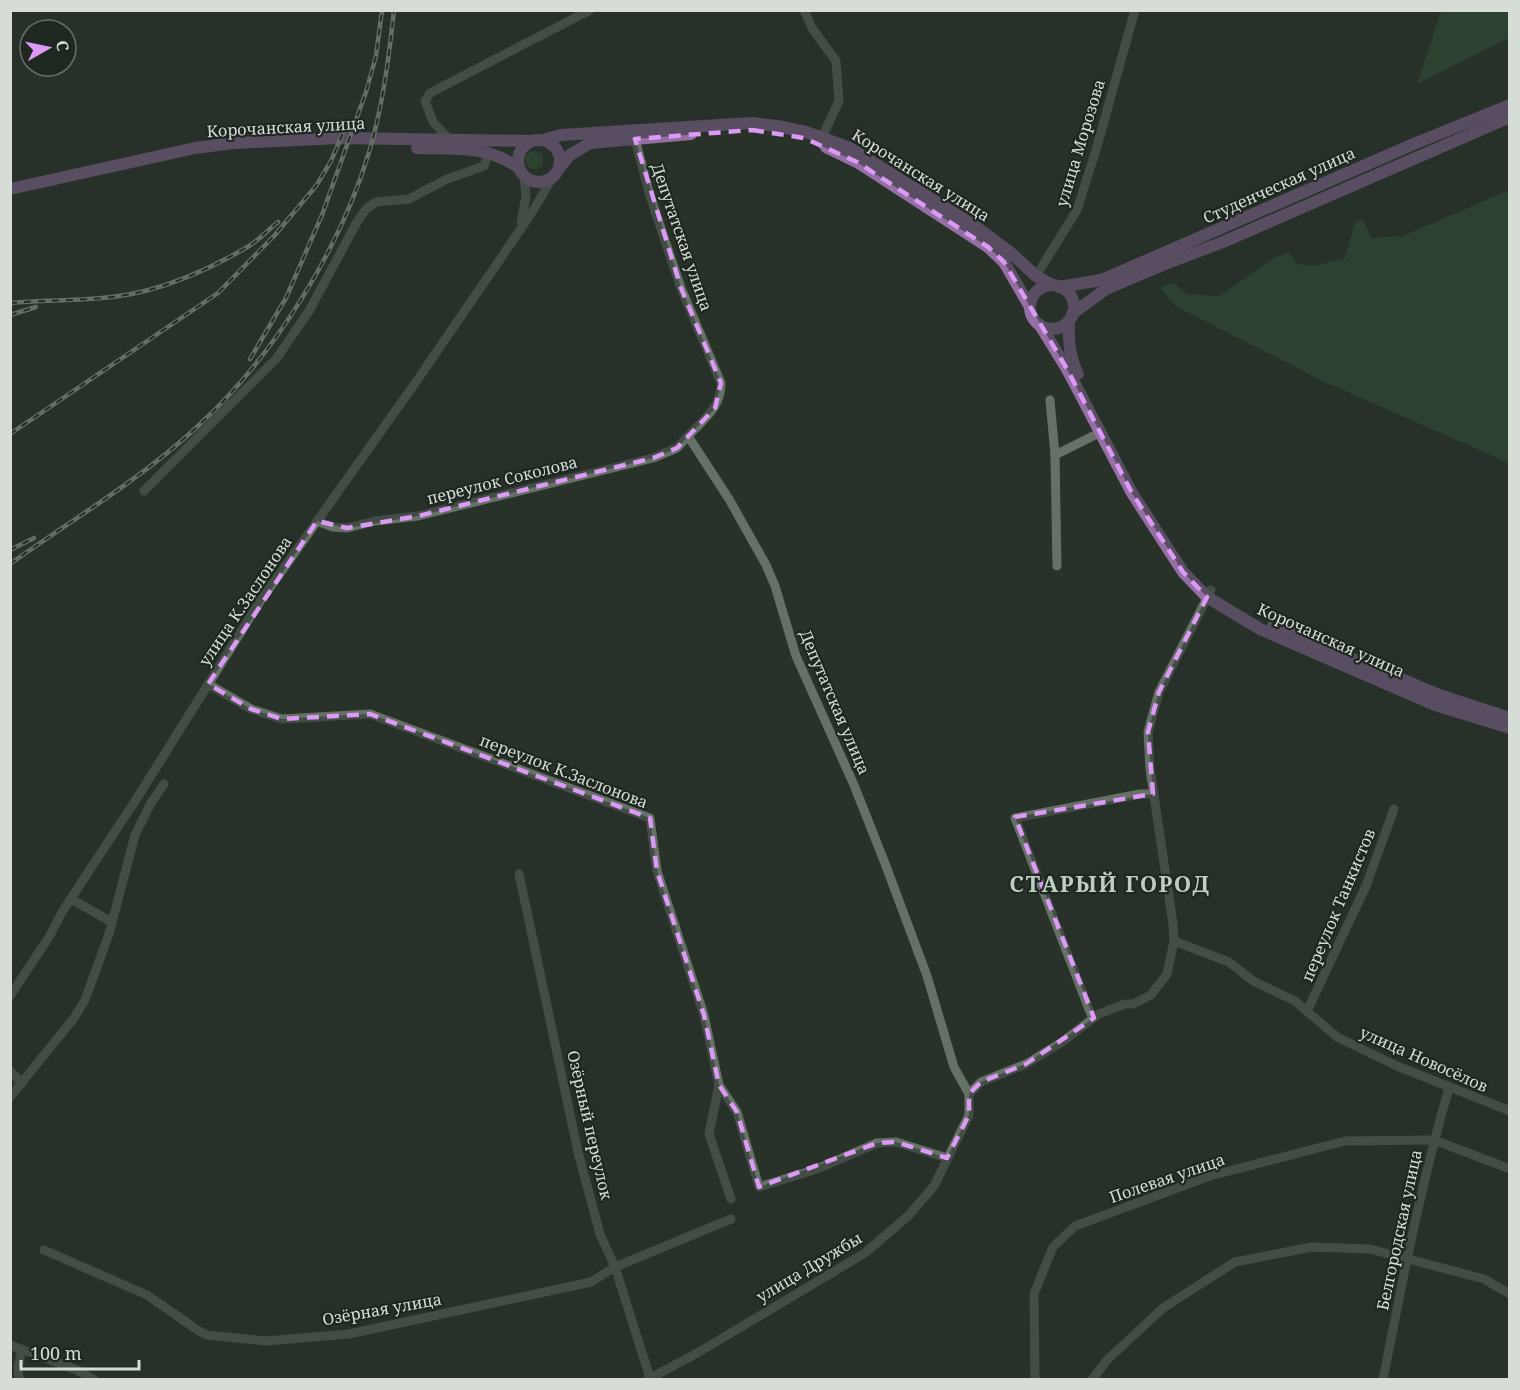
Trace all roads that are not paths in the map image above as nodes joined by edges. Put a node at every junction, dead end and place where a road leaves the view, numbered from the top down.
1 (590, 10) edge
2 (804, 10) edge
3 (1135, 10) edge
4 (1509, 105) edge
5 (1509, 117) edge
6 (822, 138) junction
7 (635, 139) junction
8 (450, 140) junction
9 (537, 140) junction
10 (489, 152) junction
11 (522, 172) junction
12 (556, 172) junction
13 (10, 189) edge
14 (10, 196) edge
15 (518, 231) junction
16 (1036, 276) junction
17 (1056, 286) junction
18 (1030, 308) junction
19 (1071, 317) junction
20 (1040, 325) junction
21 (1050, 400) dead end
22 (1101, 432) junction
23 (688, 436) junction
24 (1055, 455) junction
25 (144, 491) dead end
26 (317, 521) junction
27 (1057, 566) dead end
28 (1209, 594) junction
29 (208, 684) junction
30 (1509, 717) edge
31 (1509, 728) edge
32 (164, 784) dead end
33 (1153, 794) junction
34 (140, 795) junction
35 (151, 803) junction
36 (1394, 809) dead end
37 (519, 874) dead end
38 (71, 899) junction
39 (108, 920) dead end
40 (1174, 941) junction
41 (10, 996) edge
42 (1307, 1011) junction
43 (1094, 1018) junction
44 (10, 1071) edge
45 (22, 1083) junction
46 (719, 1085) junction
47 (1449, 1088) junction
48 (969, 1094) junction
49 (10, 1097) edge
50 (1509, 1111) edge
51 (1434, 1140) junction
52 (947, 1158) junction
53 (1509, 1169) edge
54 (731, 1199) dead end
55 (731, 1219) dead end
56 (44, 1250) dead end
57 (1408, 1258) junction
58 (615, 1267) junction
59 (1509, 1294) edge
60 (10, 1345) edge
61 (22, 1350) junction
62 (648, 1379) edge
63 (20, 1380) edge
64 (94, 1380) edge
65 (1035, 1380) edge
66 (1092, 1380) edge
67 (1383, 1380) edge

1 - 8 street
2 - 6 street
3 - 16 street, улица Морозова
4 - 17 main road, Студенческая улица
5 - 19 main road, Студенческая улица
6 - 9 main road, Корочанская улица
6 - 16 main road, Корочанская улица
7 - 12 main road, Корочанская улица
7 - 18 main road, Корочанская улица
7 - 23 street, Депутатская улица
8 - 9 main road, Корочанская улица
8 - 13 main road, Корочанская улица
9 - 11 main road
9 - 12 main road
10 - 11 main road, Корочанская улица
10 - 14 main road, Корочанская улица
10 - 25 street
11 - 12 main road
11 - 15 street, улица К.Заслонова
12 - 15 street, улица К.Заслонова
15 - 26 street, улица К.Заслонова
16 - 17 main road, Корочанская улица
17 - 18 main road
17 - 19 main road
18 - 20 main road
19 - 20 main road
19 - 28 main road, Корочанская улица
20 - 22 main road, Корочанская улица
21 - 24 street
22 - 24 street
22 - 28 main road, Корочанская улица
23 - 26 street, переулок Соколова
23 - 48 street, Депутатская улица
24 - 27 street
26 - 29 street, улица К.Заслонова
28 - 30 main road, Корочанская улица
28 - 31 main road, Корочанская улица
28 - 33 street
29 - 34 street, улица К.Заслонова
29 - 46 street, переулок К.Заслонова
32 - 35 street
33 - 40 street
33 - 43 street
34 - 35 street
34 - 38 street, улица К.Заслонова
35 - 45 street
36 - 42 street, переулок Танкистов
37 - 58 street, Озёрный переулок
38 - 39 street
38 - 41 street, улица К.Заслонова
40 - 42 street, улица Новосёлов
40 - 43 street
42 - 47 street, улица Новосёлов
43 - 48 street
44 - 45 street
45 - 49 street
46 - 52 street, переулок К.Заслонова
46 - 54 street, переулок К.Заслонова
47 - 50 street, улица Новосёлов
47 - 51 street, Белгородская улица
48 - 52 street, улица Дружбы
51 - 53 street
51 - 57 street, Белгородская улица
51 - 65 street, Полевая улица
52 - 62 street, улица Дружбы
55 - 58 street, Озёрная улица
56 - 58 street, Озёрная улица
57 - 59 street
57 - 66 street
57 - 67 street, Белгородская улица
58 - 62 street, Озёрный переулок
60 - 61 street
61 - 63 street
61 - 64 street

